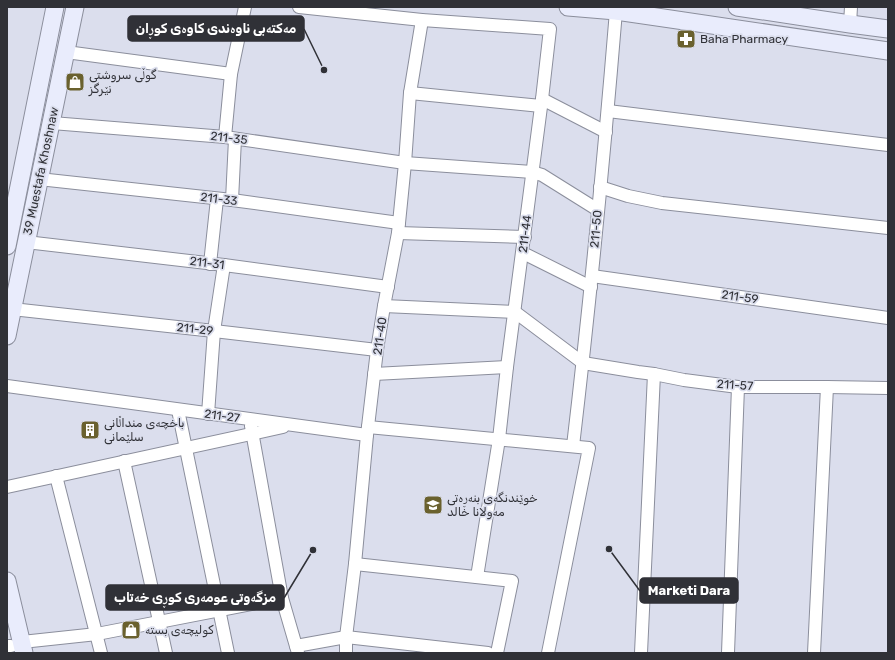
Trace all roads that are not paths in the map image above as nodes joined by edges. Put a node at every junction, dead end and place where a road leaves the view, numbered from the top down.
1 (55, 7) edge
2 (75, 7) edge
3 (244, 7) edge
4 (299, 7) edge
5 (568, 7) edge
6 (737, 7) edge
7 (851, 7) edge
8 (616, 11) junction
9 (784, 11) edge
10 (422, 20) junction
11 (850, 24) junction
12 (888, 29) edge
13 (888, 51) edge
14 (66, 52) junction
15 (231, 74) junction
16 (410, 93) junction
17 (541, 102) junction
18 (608, 111) junction
19 (52, 124) junction
20 (606, 132) junction
21 (230, 138) junction
22 (888, 145) edge
23 (405, 163) junction
24 (532, 172) junction
25 (39, 179) junction
26 (600, 187) junction
27 (217, 199) junction
28 (232, 200) junction
29 (598, 210) junction
30 (398, 228) junction
31 (888, 228) edge
32 (525, 237) junction
33 (26, 242) junction
34 (7, 246) edge
35 (522, 253) junction
36 (210, 264) junction
37 (224, 265) junction
38 (591, 282) junction
39 (388, 287) junction
40 (384, 306) junction
41 (12, 309) junction
42 (515, 312) junction
43 (888, 318) edge
44 (214, 331) junction
45 (7, 336) edge
46 (377, 350) junction
47 (583, 362) junction
48 (507, 367) junction
49 (374, 374) junction
50 (654, 374) junction
51 (7, 386) edge
52 (738, 387) junction
53 (827, 387) junction
54 (888, 388) edge
55 (178, 410) junction
56 (208, 414) junction
57 (250, 419) junction
58 (293, 425) junction
59 (367, 431) junction
60 (253, 434) junction
61 (499, 439) junction
62 (573, 446) junction
63 (186, 448) junction
64 (124, 461) junction
65 (56, 476) junction
66 (7, 487) edge
67 (355, 564) junction
68 (477, 577) junction
69 (7, 581) edge
70 (282, 598) junction
71 (219, 610) junction
72 (159, 622) junction
73 (96, 634) junction
74 (346, 637) junction
75 (14, 645) edge
76 (297, 649) edge
77 (101, 653) edge
78 (166, 653) edge
79 (228, 653) edge
80 (346, 653) edge
81 (488, 653) edge
82 (497, 653) edge
83 (548, 653) edge
84 (641, 653) edge
85 (728, 653) edge
86 (814, 653) edge

1 - 34 main road, 39 Muestafa Khoshnaw
2 - 14 main road, 39 Muestafa Khoshnaw
3 - 15 street
4 - 10 street
5 - 8 main road
6 - 9 main road
7 - 11 street
8 - 13 main road
8 - 18 street, 211-50
9 - 11 main road
10 - 16 street, 211-40
10 - 17 street, 211-44
11 - 12 main road
14 - 15 street
14 - 19 main road, 39 Muestafa Khoshnaw
15 - 21 street
16 - 17 street
16 - 23 street, 211-40
17 - 20 street
17 - 24 street, 211-44
18 - 20 street, 211-50
18 - 22 street
19 - 21 street, 211-35
19 - 25 main road, 39 Muestafa Khoshnaw
20 - 26 street, 211-50
21 - 23 street, 211-35
21 - 28 street
23 - 24 street, 211-35
23 - 30 street, 211-40
24 - 29 street, 211-35
24 - 32 street, 211-44
25 - 27 street, 211-33
25 - 33 main road, 39 Muestafa Khoshnaw
26 - 29 street, 211-50
26 - 31 street
27 - 28 street, 211-33
27 - 36 street
28 - 30 street, 211-33
29 - 38 street, 211-50
30 - 32 street, 211-33
30 - 39 street, 211-40
32 - 35 street, 211-44
33 - 36 street, 211-31
33 - 41 main road, 39 Muestafa Khoshnaw
35 - 38 street, 211-59
35 - 42 street, 211-44
36 - 37 street, 211-31
37 - 39 street, 211-31
37 - 44 street
38 - 43 street, 211-59
38 - 47 street, 211-50
39 - 40 street, 211-40
40 - 42 street
40 - 46 street, 211-40
41 - 44 street, 211-29
41 - 45 main road, 39 Muestafa Khoshnaw
42 - 47 street
42 - 48 street, 211-44
44 - 46 street, 211-29
44 - 56 street
46 - 49 street, 211-40
47 - 50 street, 211-57
47 - 62 street, 211-50
48 - 49 street
48 - 61 street, 211-44
49 - 59 street, 211-40
50 - 52 street, 211-57
50 - 84 street
51 - 55 street, 211-27
52 - 53 street, 211-57
52 - 85 street
53 - 54 street, 211-57
53 - 86 street
55 - 56 street, 211-27
55 - 63 street
56 - 57 street, 211-27
57 - 58 street, 211-27
57 - 60 street
58 - 59 street, 211-27
58 - 60 street
59 - 61 street, 211-27
59 - 67 street, 211-40
60 - 63 street
60 - 70 street
61 - 62 street, 211-27
61 - 68 street, 211-44
62 - 83 street, 211-27
63 - 64 street
63 - 71 street
64 - 65 street
64 - 72 street
65 - 66 street
65 - 73 street
67 - 68 street
67 - 74 street, 211-40
68 - 82 street
69 - 75 main road
70 - 71 street
70 - 76 street
71 - 72 street
71 - 79 street
72 - 73 street
72 - 78 street
73 - 75 street
73 - 77 street
74 - 76 street
74 - 80 street, 211-40
74 - 81 street

